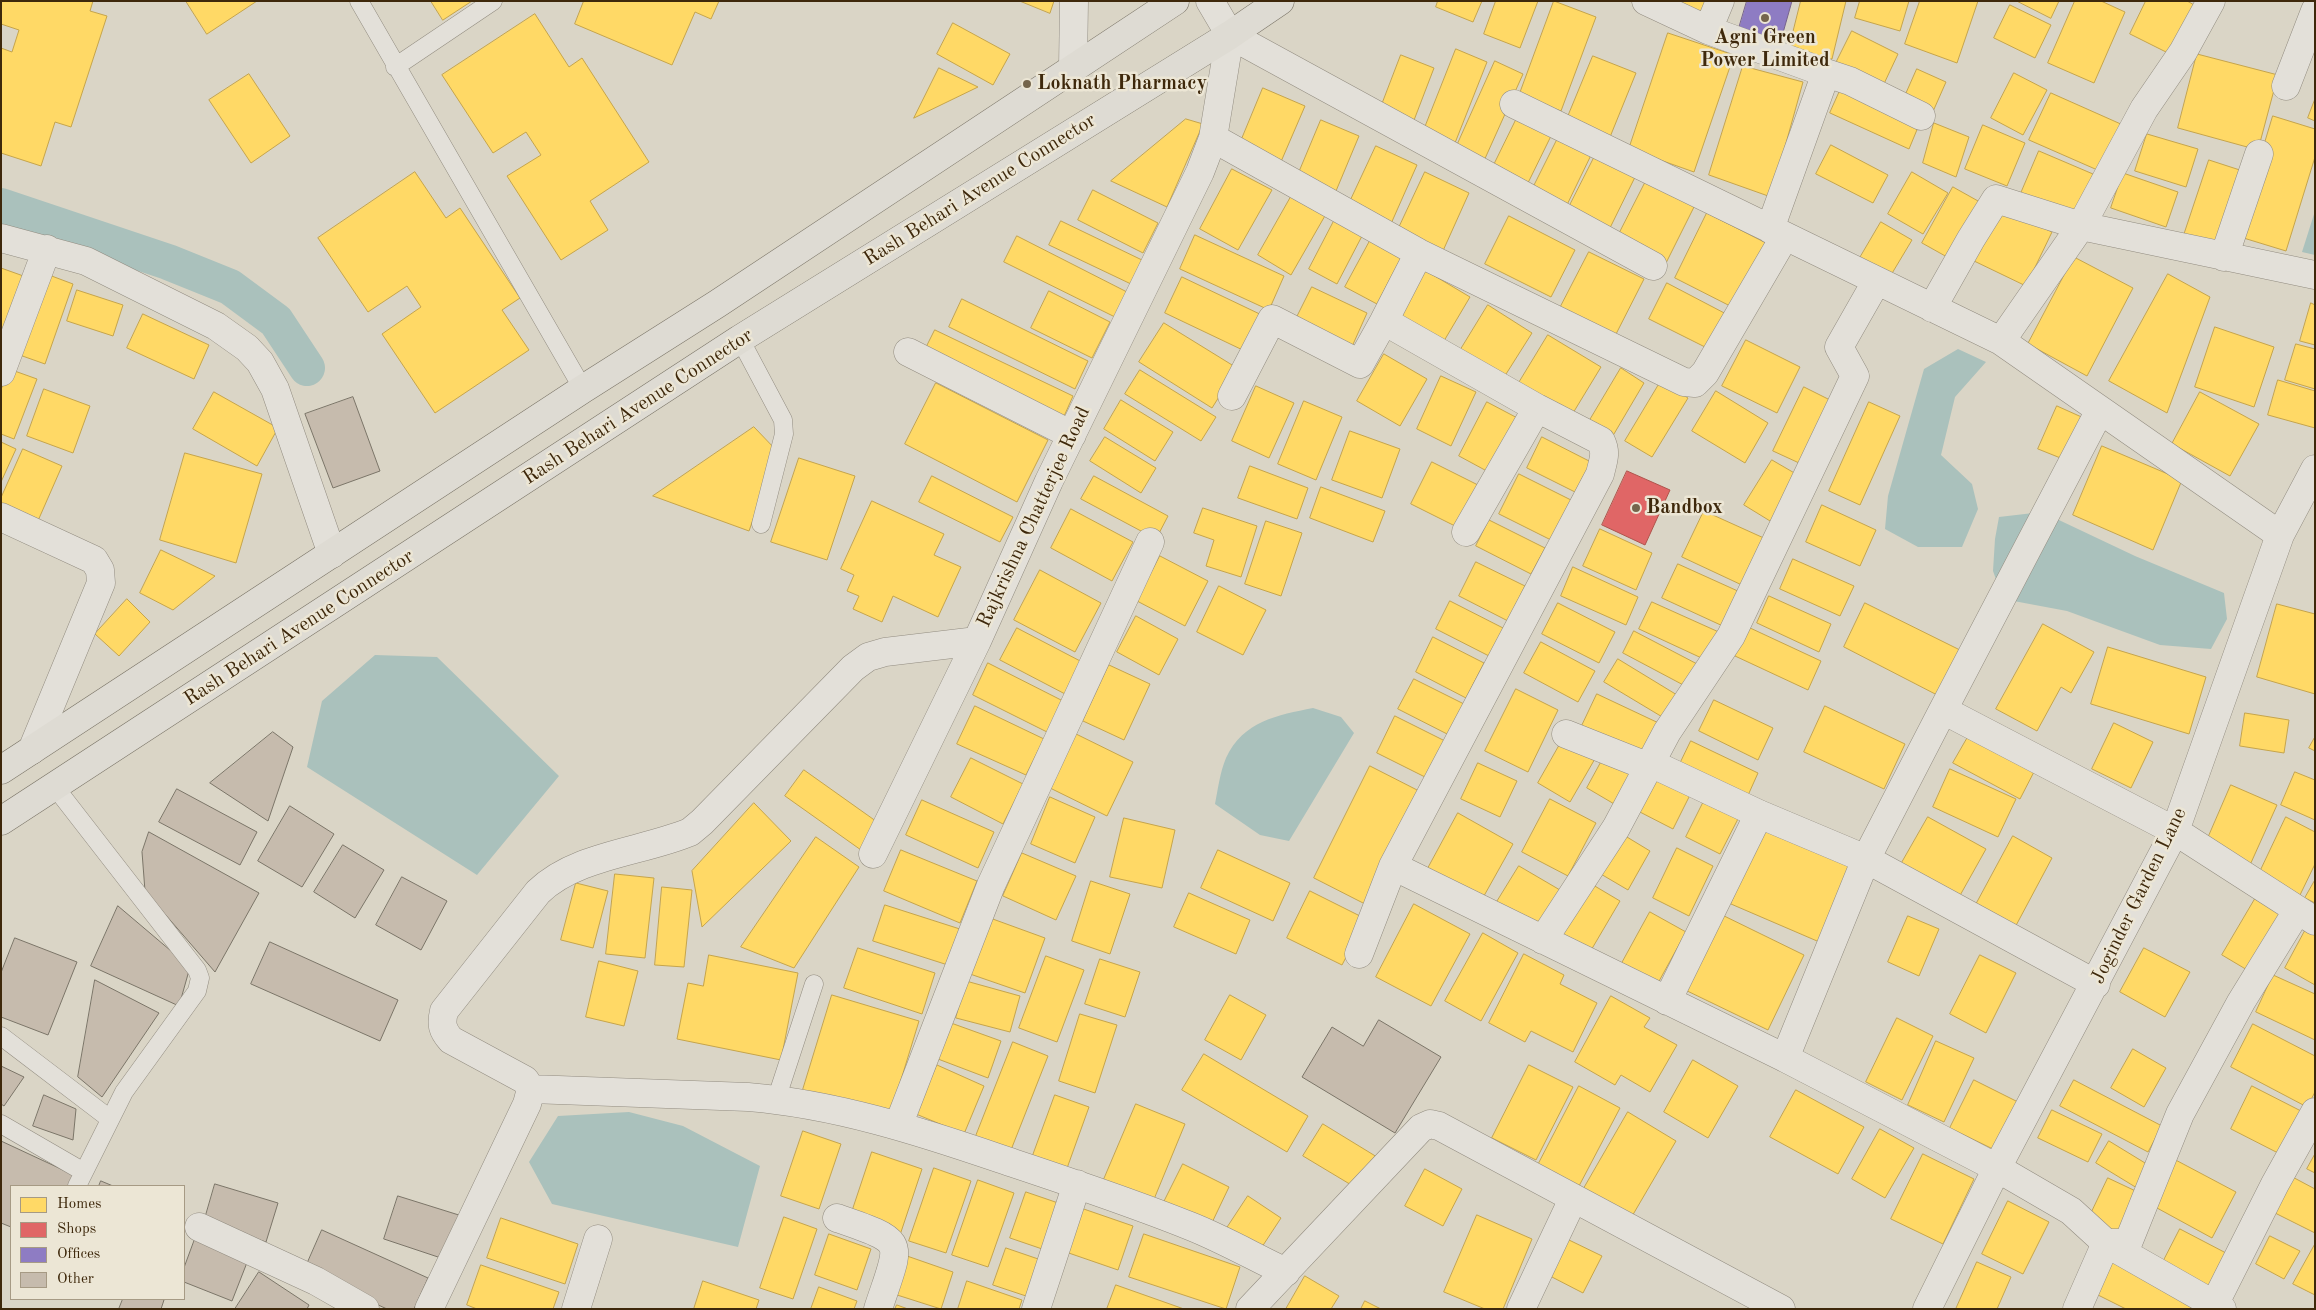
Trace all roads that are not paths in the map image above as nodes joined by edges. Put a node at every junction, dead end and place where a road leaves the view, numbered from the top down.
1 (359, 1) edge
2 (493, 1) edge
3 (1074, 1) edge
4 (1210, 1) edge
5 (1280, 1) edge
6 (1646, 1) edge
7 (1720, 1) edge
8 (2211, 1) edge
9 (1166, 4) edge
10 (2315, 12) edge
11 (1708, 30) junction
12 (1230, 35) junction
13 (395, 67) junction
14 (1073, 68) junction
15 (1826, 73) junction
16 (2286, 86) dead end
17 (1514, 104) dead end
18 (1921, 116) dead end
19 (1213, 138) junction
20 (2259, 154) dead end
21 (2081, 226) junction
22 (1778, 232) junction
23 (1, 238) edge
24 (47, 249) junction
25 (1419, 253) junction
26 (2224, 257) junction
27 (1654, 266) dead end
28 (2315, 275) edge
29 (1876, 282) junction
30 (1932, 308) junction
31 (1384, 321) junction
32 (740, 339) junction
33 (2001, 341) junction
34 (908, 352) dead end
35 (1, 372) edge
36 (583, 389) junction
37 (1232, 396) dead end
38 (1537, 408) junction
39 (2100, 410) junction
40 (1072, 435) junction
41 (2315, 469) edge
42 (1, 517) edge
43 (760, 524) dead end
44 (1466, 532) dead end
45 (2280, 534) junction
46 (1150, 542) dead end
47 (332, 554) junction
48 (977, 641) junction
49 (1943, 710) junction
50 (1566, 734) dead end
51 (32, 750) junction
52 (1649, 767) junction
53 (1, 770) edge
54 (55, 787) junction
55 (1759, 814) junction
56 (1, 821) edge
57 (2175, 831) junction
58 (873, 854) dead end
59 (1866, 859) junction
60 (1392, 866) junction
61 (2306, 916) edge
62 (1543, 940) junction
63 (1359, 954) dead end
64 (814, 984) dead end
65 (2096, 984) junction
66 (1667, 1001) junction
67 (1, 1036) edge
68 (1785, 1058) junction
69 (531, 1089) junction
70 (776, 1100) junction
71 (2315, 1112) edge
72 (110, 1119) junction
73 (1, 1124) edge
74 (898, 1126) junction
75 (1997, 1168) junction
76 (80, 1179) edge
77 (1077, 1184) junction
78 (1573, 1199) junction
79 (837, 1218) dead end
80 (199, 1227) dead end
81 (598, 1239) dead end
82 (2106, 1243) junction
83 (1286, 1272) junction
84 (2216, 1307) edge
85 (365, 1309) edge
86 (429, 1309) edge
87 (576, 1309) edge
88 (878, 1309) edge
89 (1036, 1309) edge
90 (1250, 1309) edge
91 (1521, 1309) edge
92 (1781, 1309) edge
93 (1927, 1309) edge
94 (2077, 1309) edge

1 - 13 lane
2 - 13 lane
3 - 14 street
4 - 12 street
5 - 12 main road, Rash Behari Avenue Connector
6 - 11 street
7 - 11 street
8 - 21 street
9 - 14 main road
10 - 16 street
11 - 15 street
12 - 19 street, Rajkrishna Chatterjee Road
12 - 27 street
12 - 32 main road, Rash Behari Avenue Connector
13 - 36 lane
14 - 36 main road
15 - 18 street
15 - 22 street
17 - 22 street
19 - 25 street
19 - 40 street, Rajkrishna Chatterjee Road
20 - 26 street
21 - 26 street
21 - 30 street
21 - 33 street
22 - 25 street
22 - 29 street
23 - 24 street
24 - 35 street
24 - 47 street
25 - 31 street
26 - 28 street
29 - 30 street
29 - 52 street
30 - 33 street
31 - 37 street
31 - 38 street
32 - 43 lane
32 - 54 main road, Rash Behari Avenue Connector
33 - 39 street
34 - 40 street
36 - 47 main road
38 - 44 street
38 - 60 street
39 - 45 street
39 - 49 street
40 - 48 street, Rajkrishna Chatterjee Road
41 - 45 street, Joginder Garden Lane
42 - 51 street
45 - 57 street, Joginder Garden Lane
46 - 74 street
47 - 51 main road
48 - 58 street
48 - 69 street, Rajkrishna Chatterjee Road
49 - 57 street
49 - 59 street
50 - 52 street
51 - 53 main road
52 - 55 street
52 - 62 street
54 - 56 main road, Rash Behari Avenue Connector
54 - 72 lane
55 - 59 street
55 - 66 street
57 - 61 street
57 - 65 street, Joginder Garden Lane
59 - 65 street
59 - 68 street
60 - 62 street
60 - 63 street
61 - 82 street
62 - 66 street
64 - 70 lane
65 - 75 street, Joginder Garden Lane
66 - 68 street
67 - 72 lane
68 - 75 street
69 - 70 street
69 - 86 street
70 - 74 street
71 - 84 street
72 - 76 lane
73 - 76 lane
74 - 77 street
75 - 82 street
75 - 93 street, Joginder Garden Lane
77 - 83 street
77 - 89 street
78 - 83 street
78 - 91 street
78 - 92 street
79 - 88 street
80 - 85 street
81 - 87 street
82 - 84 street
82 - 94 street
83 - 90 street

